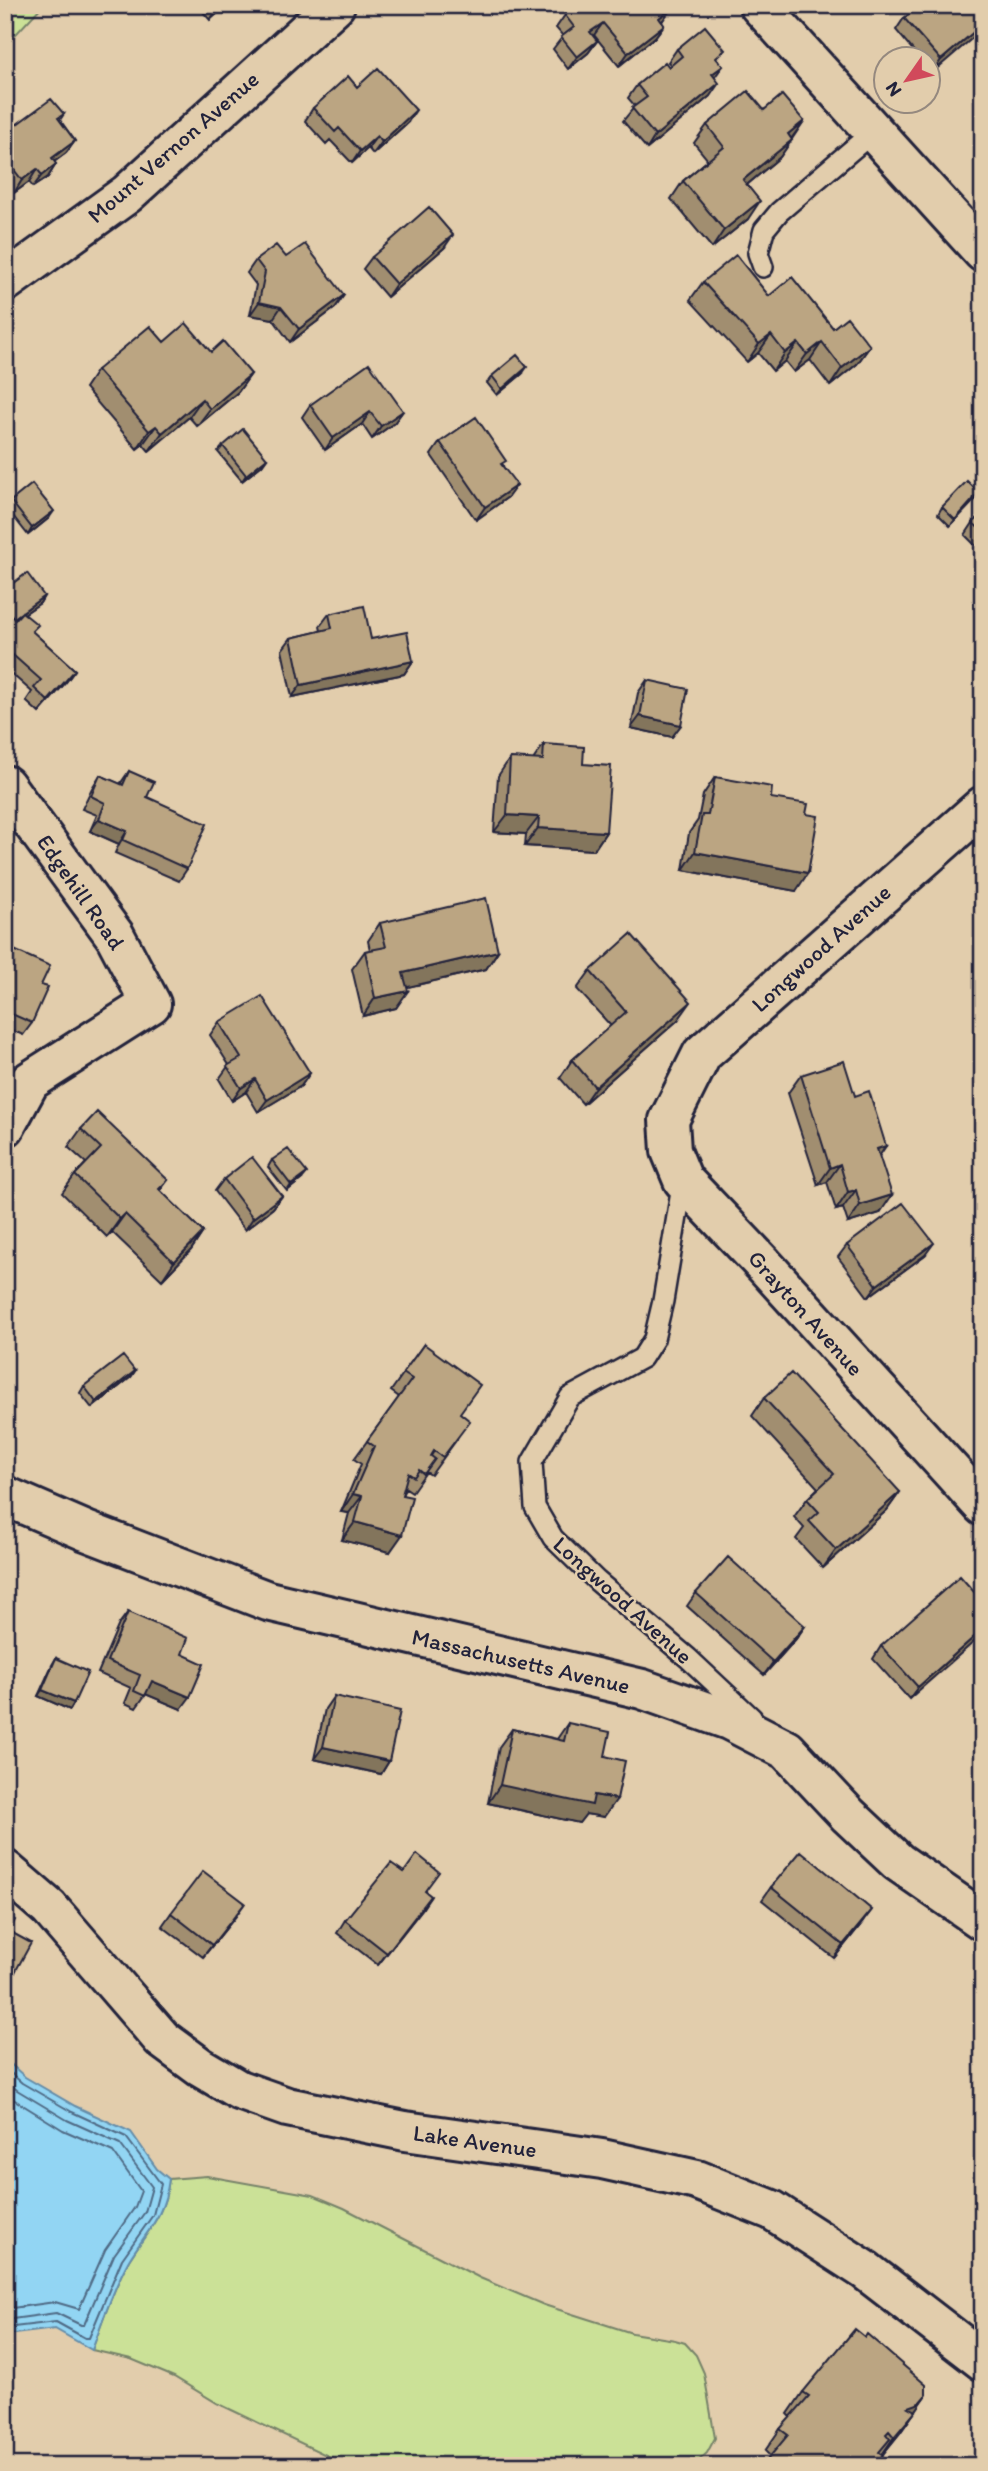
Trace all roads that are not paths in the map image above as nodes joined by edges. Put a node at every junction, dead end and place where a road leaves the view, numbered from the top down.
1 (335, 5) edge
2 (759, 5) edge
3 (874, 131) junction
4 (983, 253) edge
5 (763, 267) dead end
6 (5, 282) edge
7 (5, 785) edge
8 (983, 806) edge
9 (677, 1104) joint
10 (5, 1127) edge
11 (683, 1180) junction
12 (5, 1496) edge
13 (983, 1506) edge
14 (787, 1750) junction
15 (5, 1870) edge
16 (983, 1921) edge
17 (983, 2361) edge

1 - 6 street, Mount Vernon Avenue
2 - 3 street
3 - 4 street
3 - 5 lane
7 - 10 street, Edgehill Road
8 - 9 street, Longwood Avenue
9 - 11 street, Grayton Avenue
11 - 13 street, Grayton Avenue
11 - 14 lane, Longwood Avenue
12 - 14 street, Massachusetts Avenue
14 - 16 street, Massachusetts Avenue
15 - 17 street, Lake Avenue

